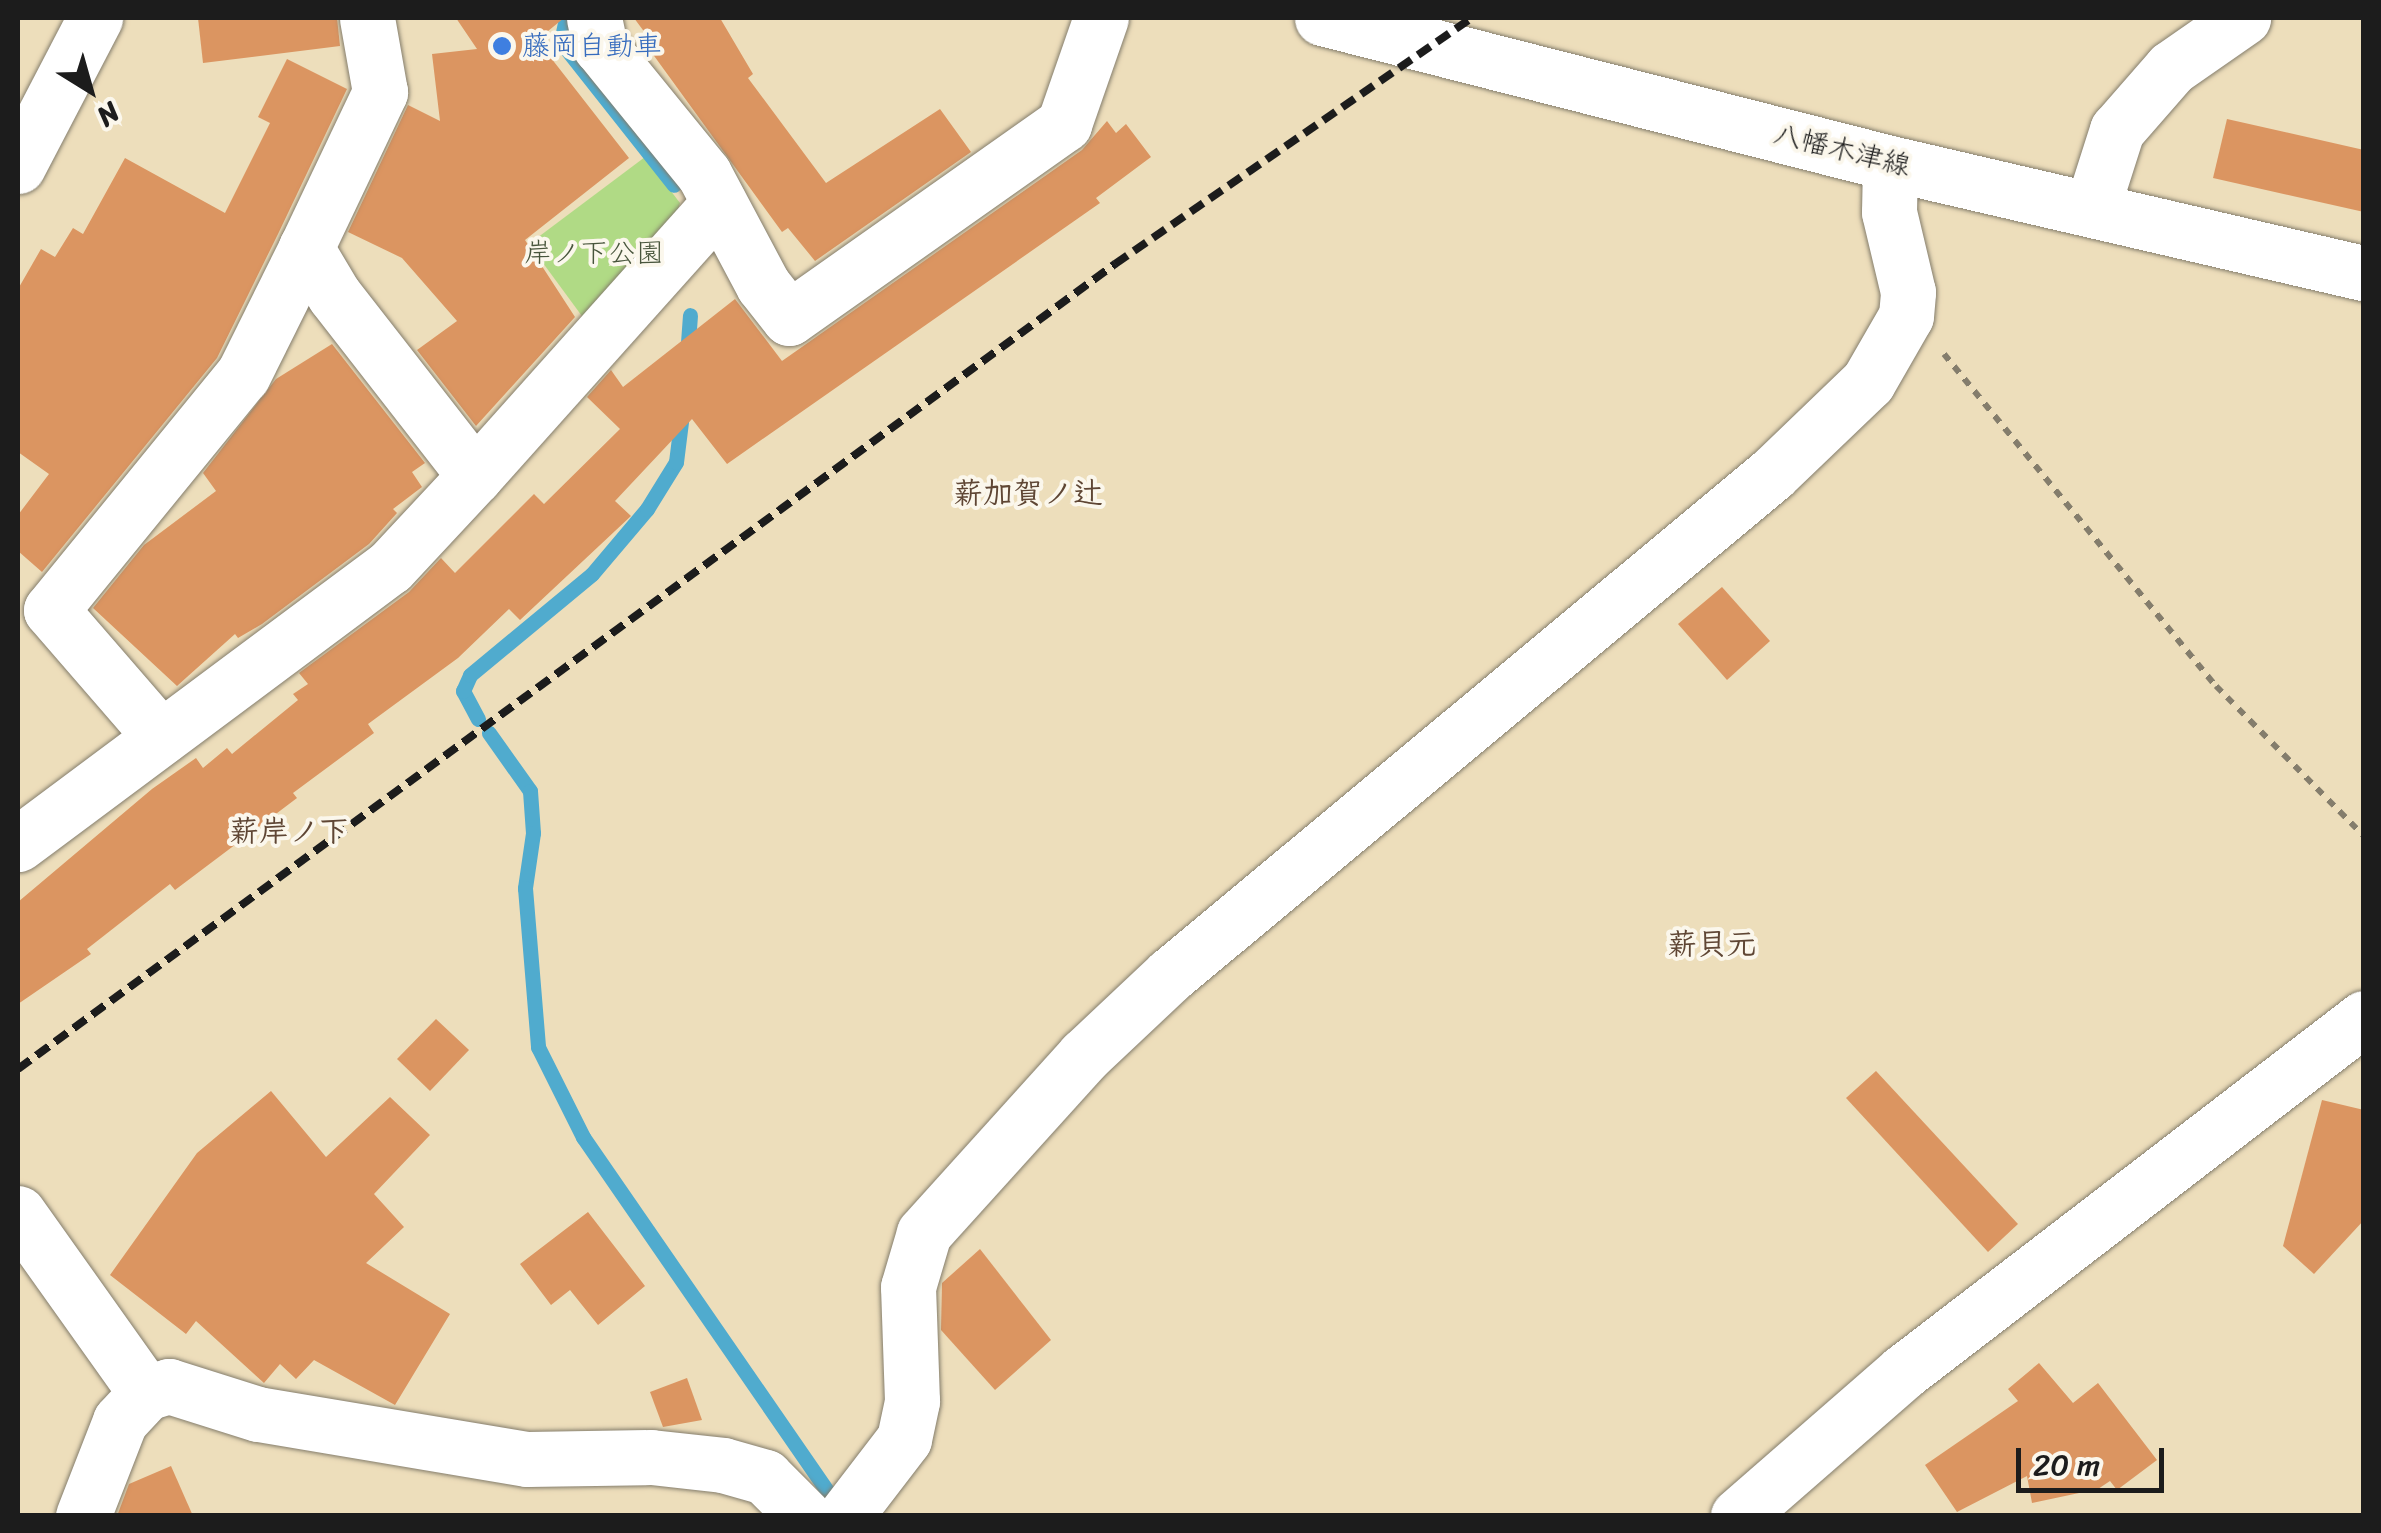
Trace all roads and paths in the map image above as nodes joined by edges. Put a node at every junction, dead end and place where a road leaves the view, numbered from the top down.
1 (95, 18) edge
2 (367, 18) edge
3 (594, 18) edge
4 (1101, 18) edge
5 (1322, 18) edge
6 (2243, 18) edge
7 (1890, 163) junction
8 (18, 166) edge
9 (719, 203) junction
10 (2092, 205) junction
11 (306, 248) junction
12 (2364, 273) edge
13 (1906, 316) junction
14 (475, 476) junction
15 (160, 737) junction
16 (2364, 836) edge
17 (18, 844) edge
18 (2364, 1018) edge
19 (18, 1213) edge
20 (146, 1393) junction
21 (835, 1512) edge
22 (83, 1516) edge
23 (1738, 1516) edge

1 - 8 street
2 - 11 street
3 - 9 street
4 - 9 street
5 - 7 street, 八幡木津線
6 - 10 street
7 - 10 street, 八幡木津線
7 - 13 street
9 - 14 street
10 - 12 street, 八幡木津線
11 - 14 street
11 - 15 street
13 - 16 path
13 - 21 street
14 - 15 street
15 - 17 street
18 - 23 street
19 - 20 street
20 - 21 street
20 - 22 street

